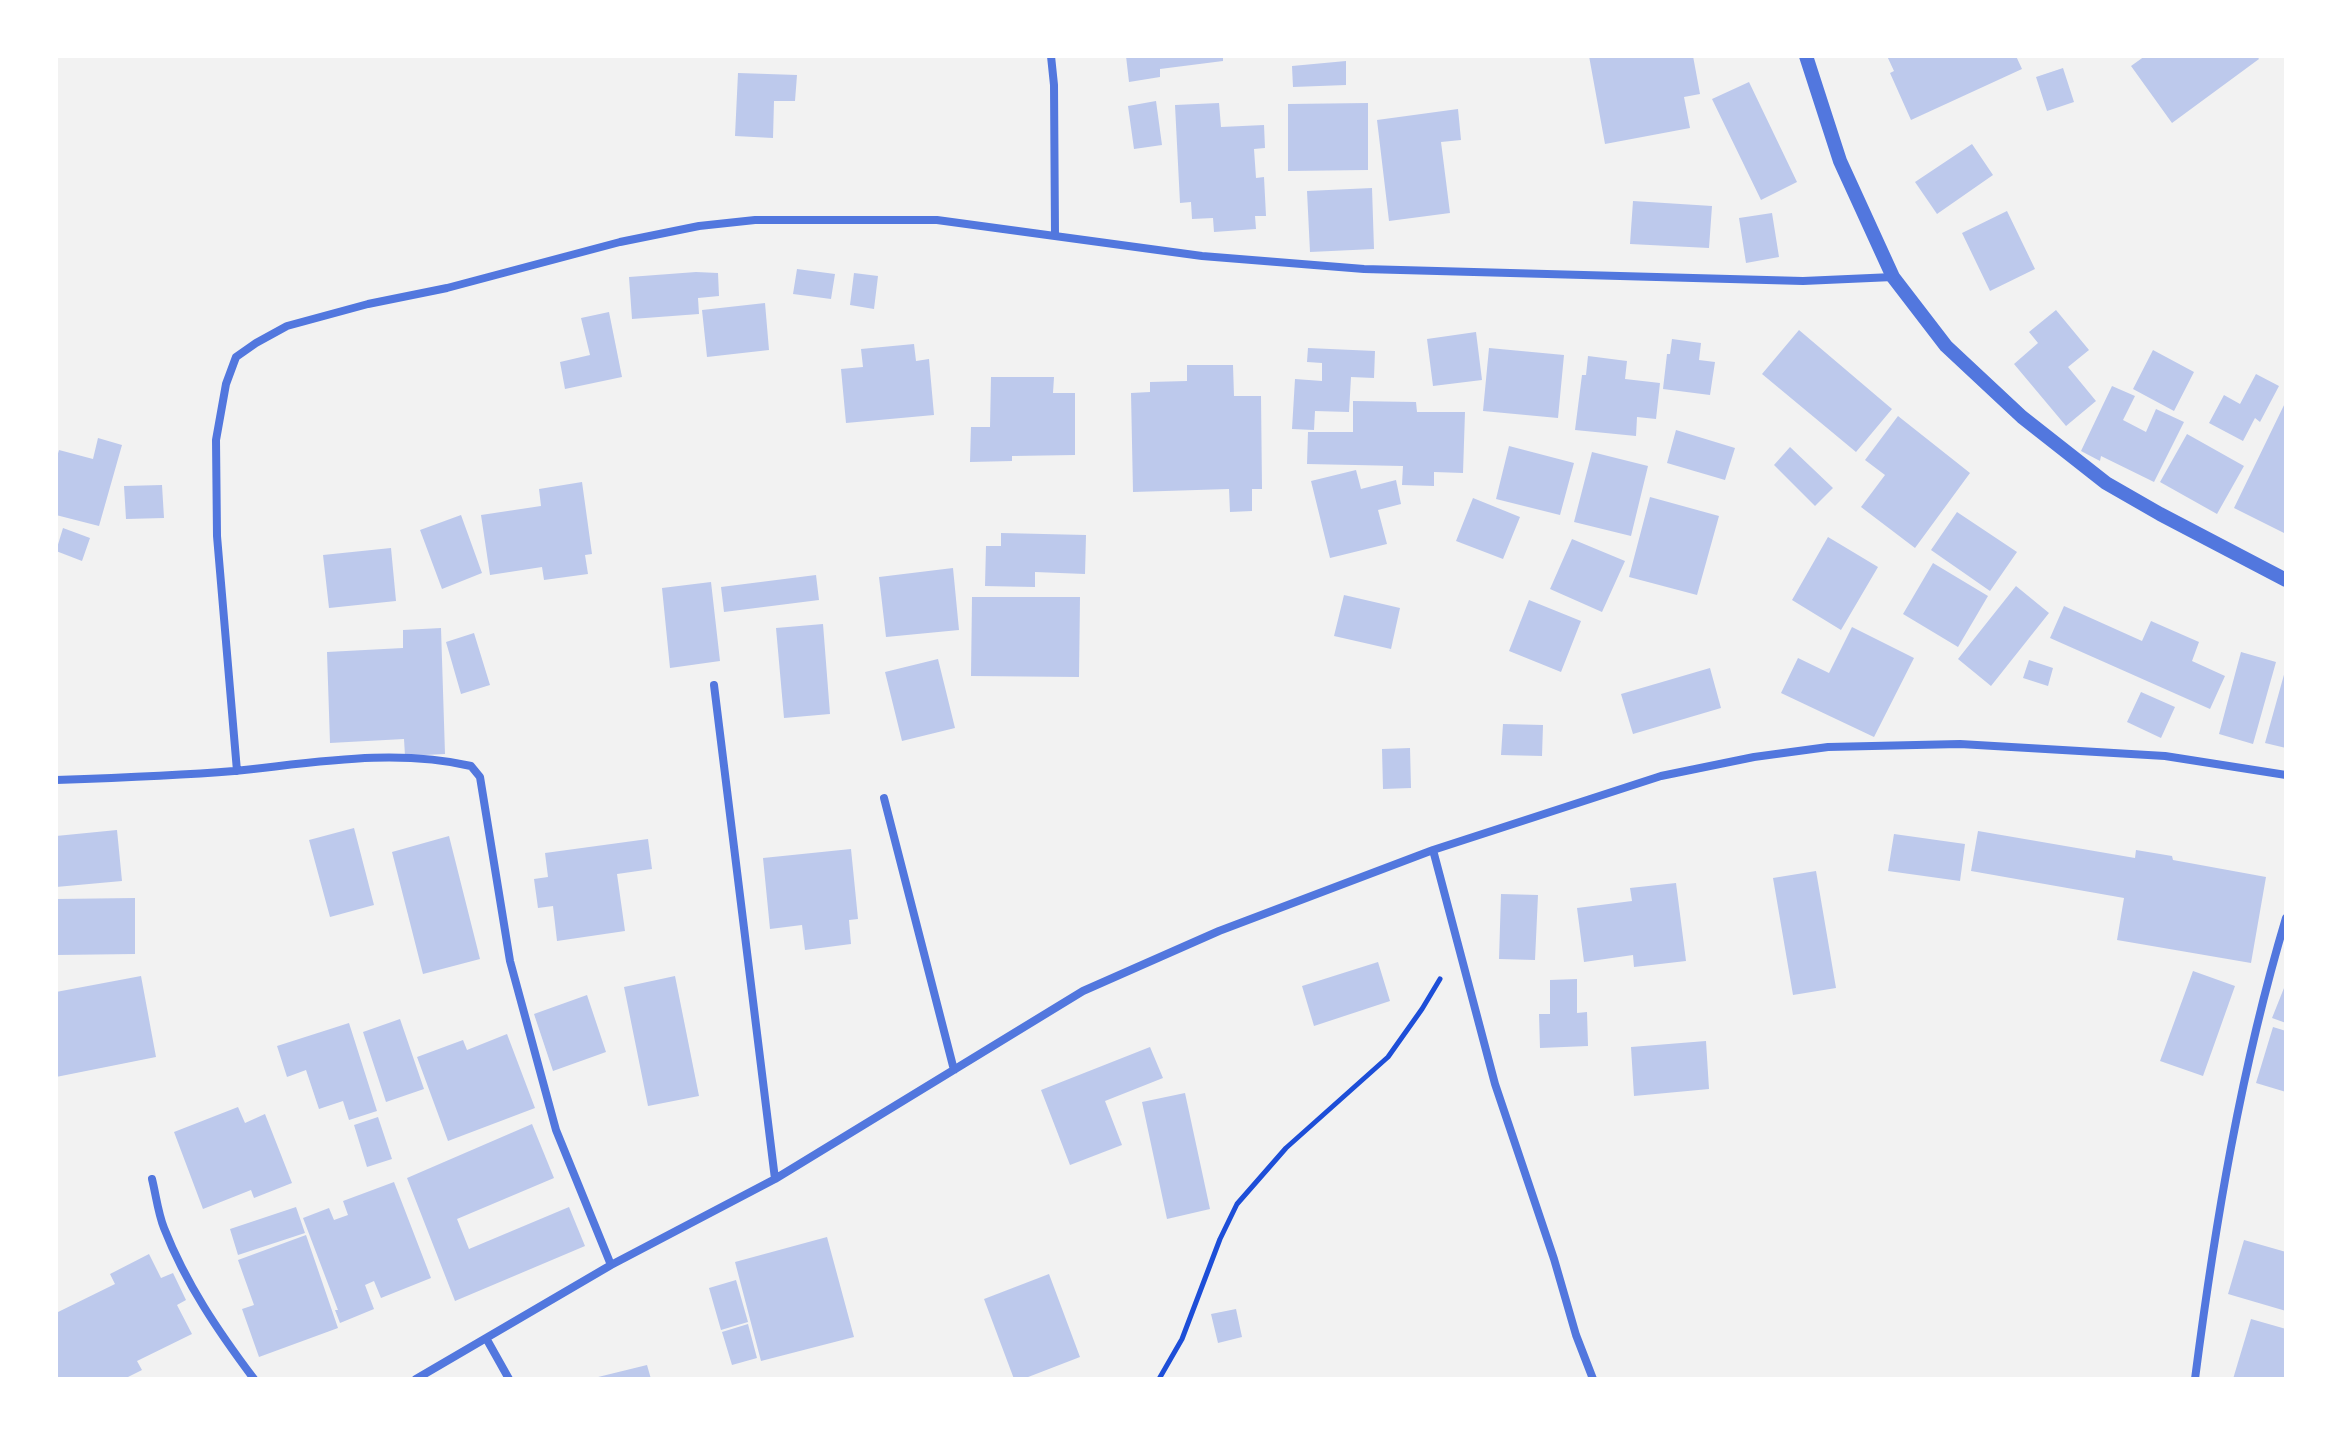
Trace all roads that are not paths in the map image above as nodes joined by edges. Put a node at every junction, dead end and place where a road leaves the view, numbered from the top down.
1 (1051, 56) edge
2 (1806, 56) edge
3 (1055, 235) junction
4 (1893, 277) junction
5 (2286, 580) edge
6 (714, 685) dead end
7 (237, 771) junction
8 (2286, 775) edge
9 (56, 780) edge
10 (884, 798) dead end
11 (1433, 850) junction
12 (2286, 918) edge
13 (954, 1070) junction
14 (152, 1179) dead end
15 (775, 1179) junction
16 (611, 1265) junction
17 (486, 1338) junction
18 (254, 1379) edge
19 (416, 1379) edge
20 (509, 1379) edge
21 (1593, 1379) edge
22 (2195, 1379) edge

1 - 3 street
2 - 4 street
3 - 4 street
3 - 7 street
4 - 5 street
6 - 15 street
7 - 9 street
7 - 16 street
8 - 11 street
10 - 13 street
11 - 13 street
11 - 21 street
12 - 22 street
13 - 15 street
14 - 18 street
15 - 16 street
16 - 17 street
17 - 19 street
17 - 20 street

